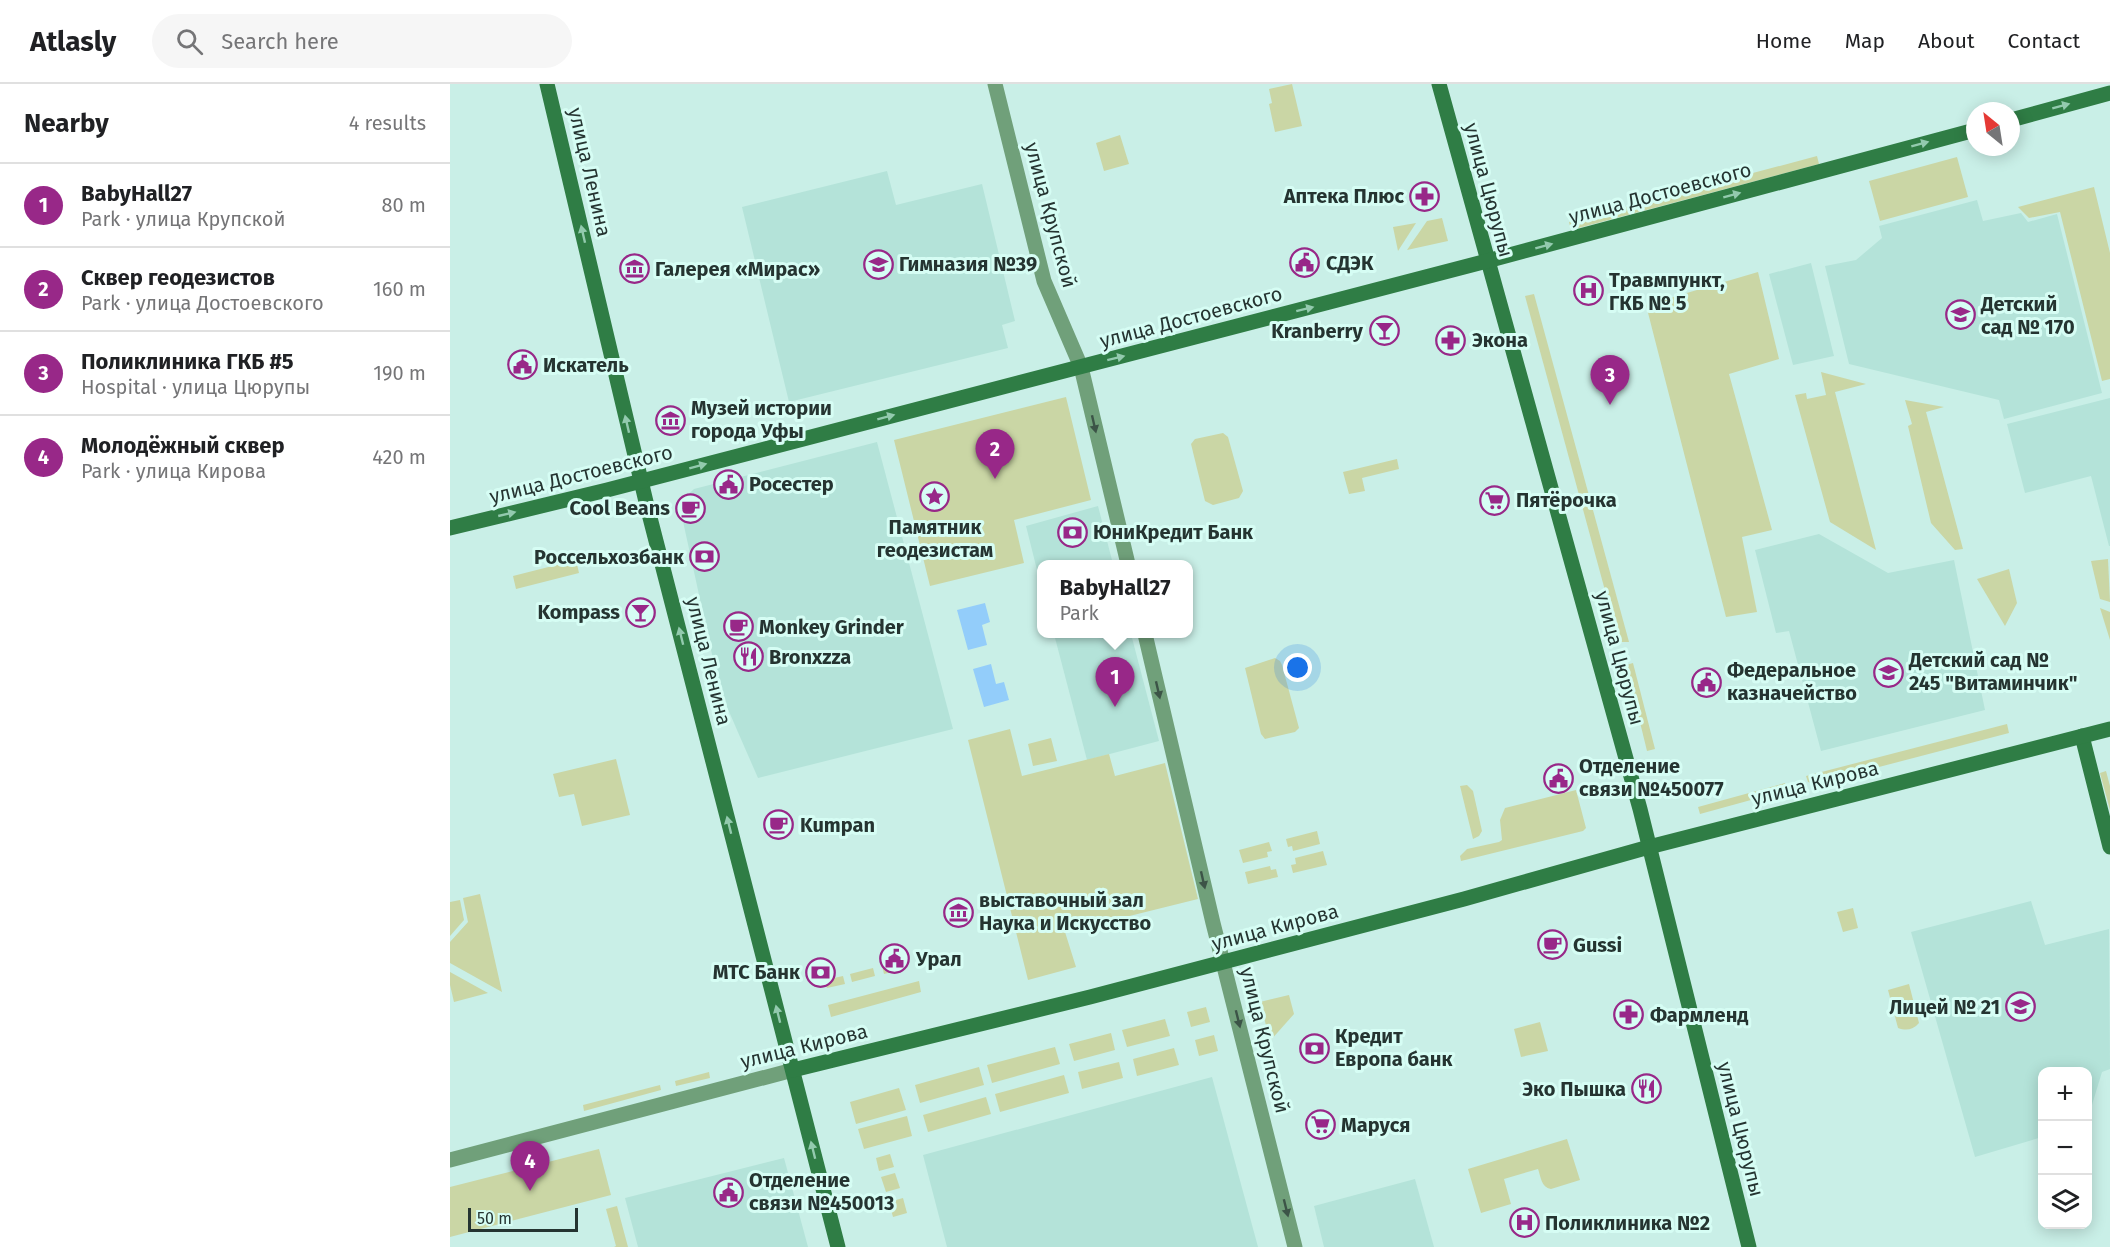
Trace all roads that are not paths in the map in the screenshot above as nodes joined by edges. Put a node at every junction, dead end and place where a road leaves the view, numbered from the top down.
1 (547, 84) edge
2 (995, 84) edge
3 (1439, 84) edge
4 (2110, 93) edge
5 (2020, 118) edge
6 (1966, 132) edge
7 (1487, 261) junction
8 (1081, 367) junction
9 (641, 481) junction
10 (450, 528) edge
11 (1127, 560) edge
12 (1145, 638) edge
13 (2110, 729) edge
14 (2082, 736) junction
15 (1649, 847) junction
16 (2110, 847) edge
17 (1224, 962) junction
18 (793, 1070) junction
19 (450, 1160) edge
20 (838, 1247) edge
21 (1295, 1247) edge
22 (1749, 1247) edge

9 -> 1 main road, улица Ленина
2 - 8 street, улица Крупской
3 - 7 main road, улица Цюрупы
5 -> 4 main road
7 -> 6 main road, улица Достоевского
8 -> 7 main road, улица Достоевского
7 - 15 main road, улица Цюрупы
9 -> 8 main road, улица Достоевского
8 -> 11 street, улица Крупской
10 -> 9 main road, улица Достоевского
18 -> 9 main road, улица Ленина
12 -> 17 street, улица Крупской
13 - 14 main road, улица Кирова
14 - 15 main road, улица Кирова
14 - 16 main road
15 - 17 main road, улица Кирова
15 - 22 main road, улица Цюрупы
17 - 18 main road, улица Кирова
17 -> 21 street, улица Крупской
18 - 19 street, улица Кирова
20 -> 18 main road, улица Ленина

